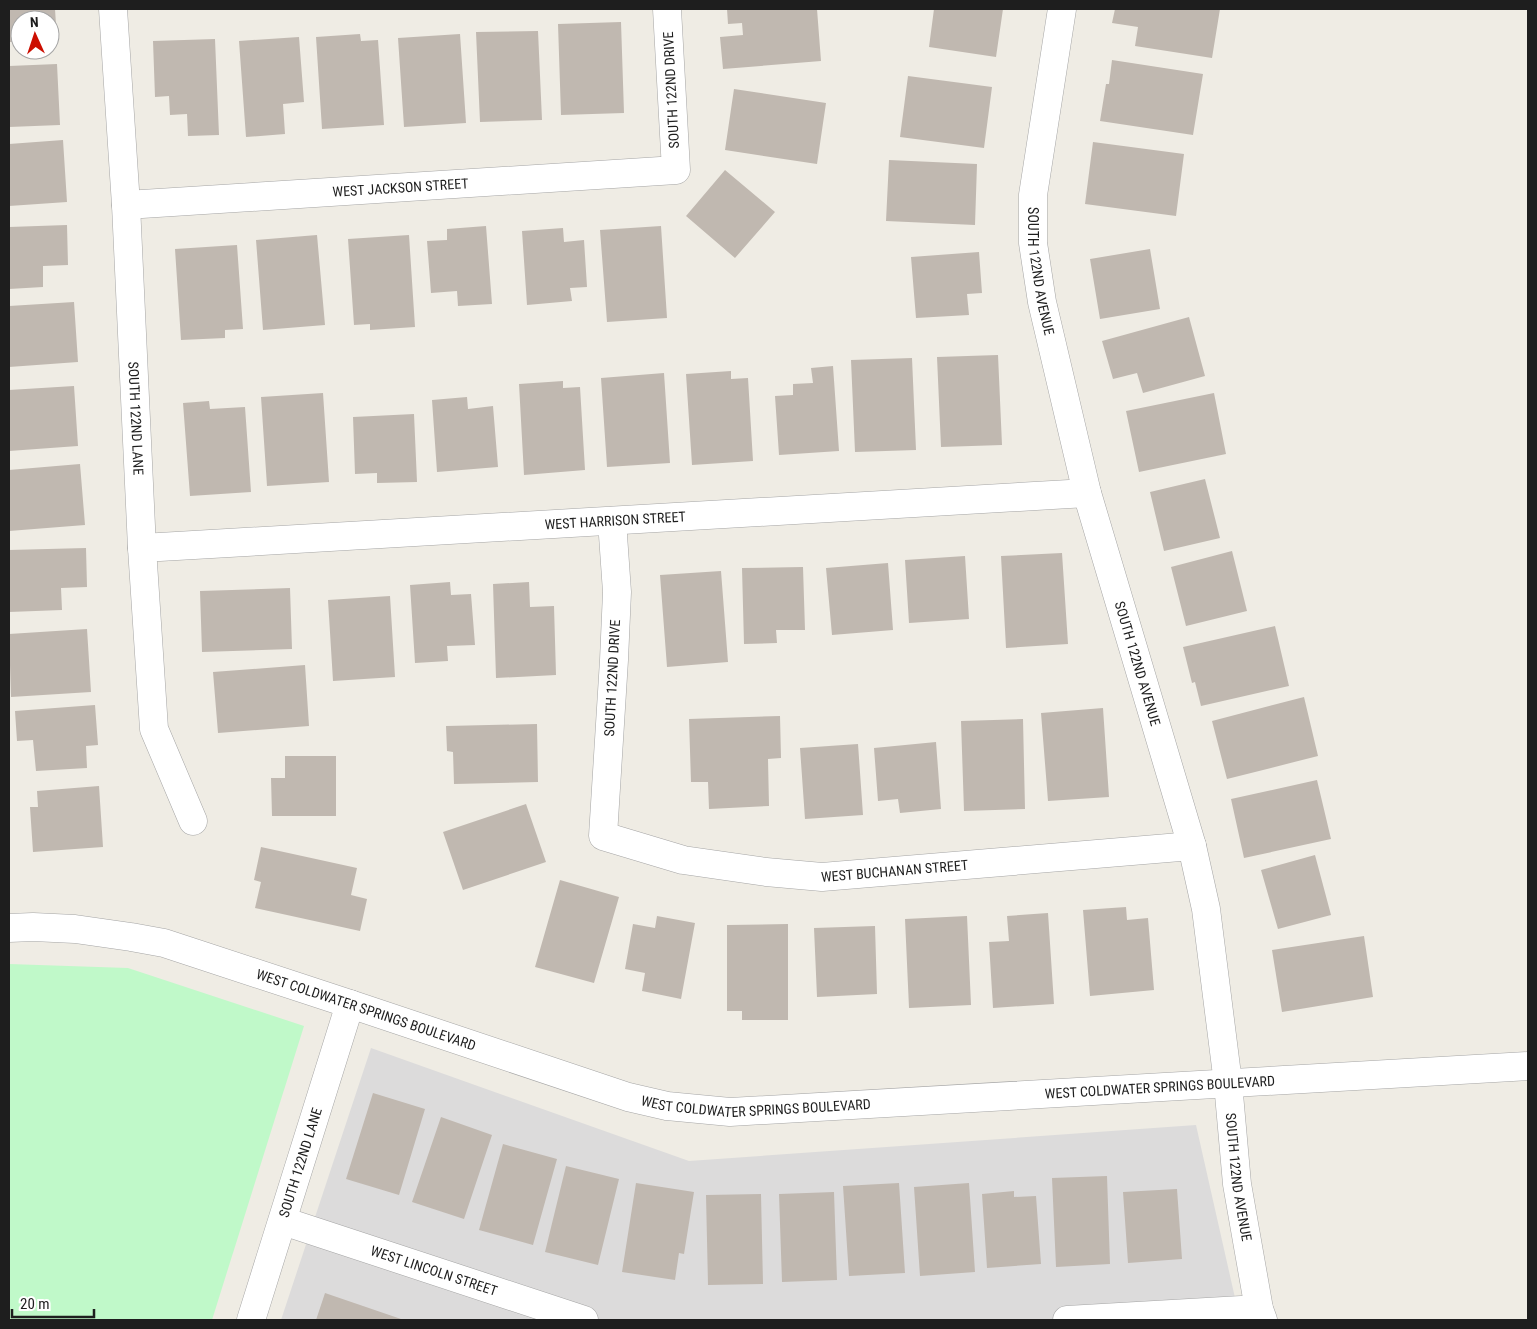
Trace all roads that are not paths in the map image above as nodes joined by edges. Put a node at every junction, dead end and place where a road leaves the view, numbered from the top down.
1 (113, 9) edge
2 (667, 9) edge
3 (1062, 9) edge
4 (676, 170) joint
5 (126, 205) junction
6 (1087, 493) junction
7 (612, 521) junction
8 (142, 548) junction
9 (193, 820) dead end
10 (603, 836) joint
11 (1192, 846) junction
12 (9, 928) edge
13 (350, 1004) junction
14 (1528, 1066) edge
15 (1228, 1083) junction
16 (283, 1221) junction
17 (1261, 1314) edge
18 (251, 1320) edge
19 (584, 1320) edge
20 (1067, 1320) edge

1 - 5 street, SOUTH 122ND LANE
2 - 4 street, SOUTH 122ND DRIVE
3 - 6 street, SOUTH 122ND AVENUE
4 - 5 street, WEST JACKSON STREET
5 - 8 street, SOUTH 122ND LANE
6 - 7 street, WEST HARRISON STREET
6 - 11 street, SOUTH 122ND AVENUE
7 - 8 street, WEST HARRISON STREET
7 - 10 street, SOUTH 122ND DRIVE
8 - 9 street, SOUTH 122ND LANE
10 - 11 street, WEST BUCHANAN STREET
11 - 15 street, SOUTH 122ND AVENUE
12 - 13 street, WEST COLDWATER SPRINGS BOULEVARD
13 - 15 street, WEST COLDWATER SPRINGS BOULEVARD
13 - 16 street, SOUTH 122ND LANE
14 - 15 street, WEST COLDWATER SPRINGS BOULEVARD
15 - 17 street, SOUTH 122ND AVENUE
16 - 18 street, SOUTH 122ND LANE
16 - 19 street, WEST LINCOLN STREET
17 - 20 street

